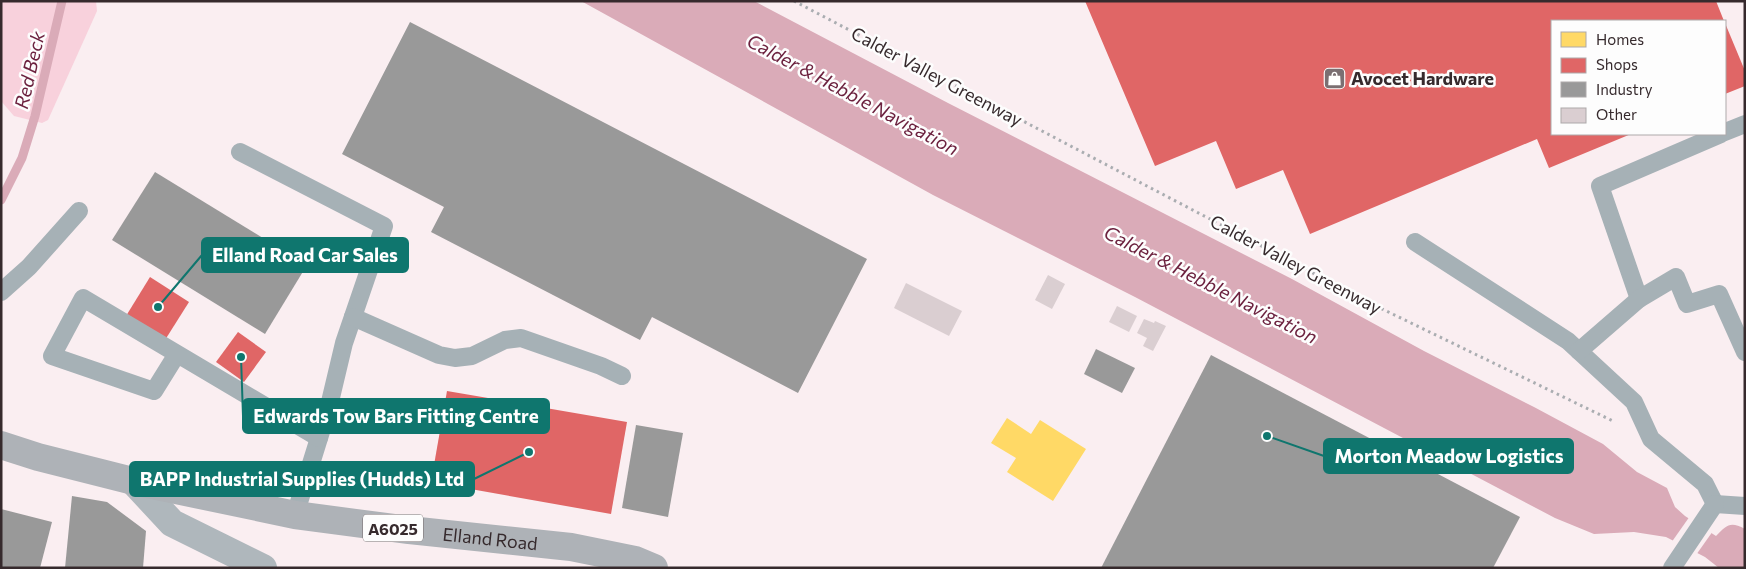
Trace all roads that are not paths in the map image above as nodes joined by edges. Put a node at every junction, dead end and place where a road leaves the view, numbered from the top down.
1 (1745, 124) edge
2 (1726, 132) edge
3 (1718, 135) edge
4 (240, 152) dead end
5 (79, 211) dead end
6 (1415, 242) dead end
7 (1, 292) edge
8 (1639, 300) junction
9 (353, 317) junction
10 (1579, 351) junction
11 (1745, 352) edge
12 (177, 354) junction
13 (622, 376) dead end
14 (319, 438) junction
15 (1, 444) edge
16 (133, 481) junction
17 (1715, 504) junction
18 (1745, 506) edge
19 (295, 515) junction
20 (263, 568) edge
21 (654, 568) edge
22 (1672, 568) edge

1 - 2 lane
3 - 8 lane
4 - 9 lane
5 - 7 lane
6 - 10 lane
8 - 10 lane
8 - 11 lane
9 - 13 lane
9 - 14 lane
10 - 17 lane
12 - 12 lane
12 - 14 lane
14 - 19 lane
15 - 16 main road, Elland Road / A6025
16 - 19 main road, Elland Road / A6025
16 - 20 street
17 - 18 lane
17 - 22 lane
19 - 21 main road, Elland Road / A6025

